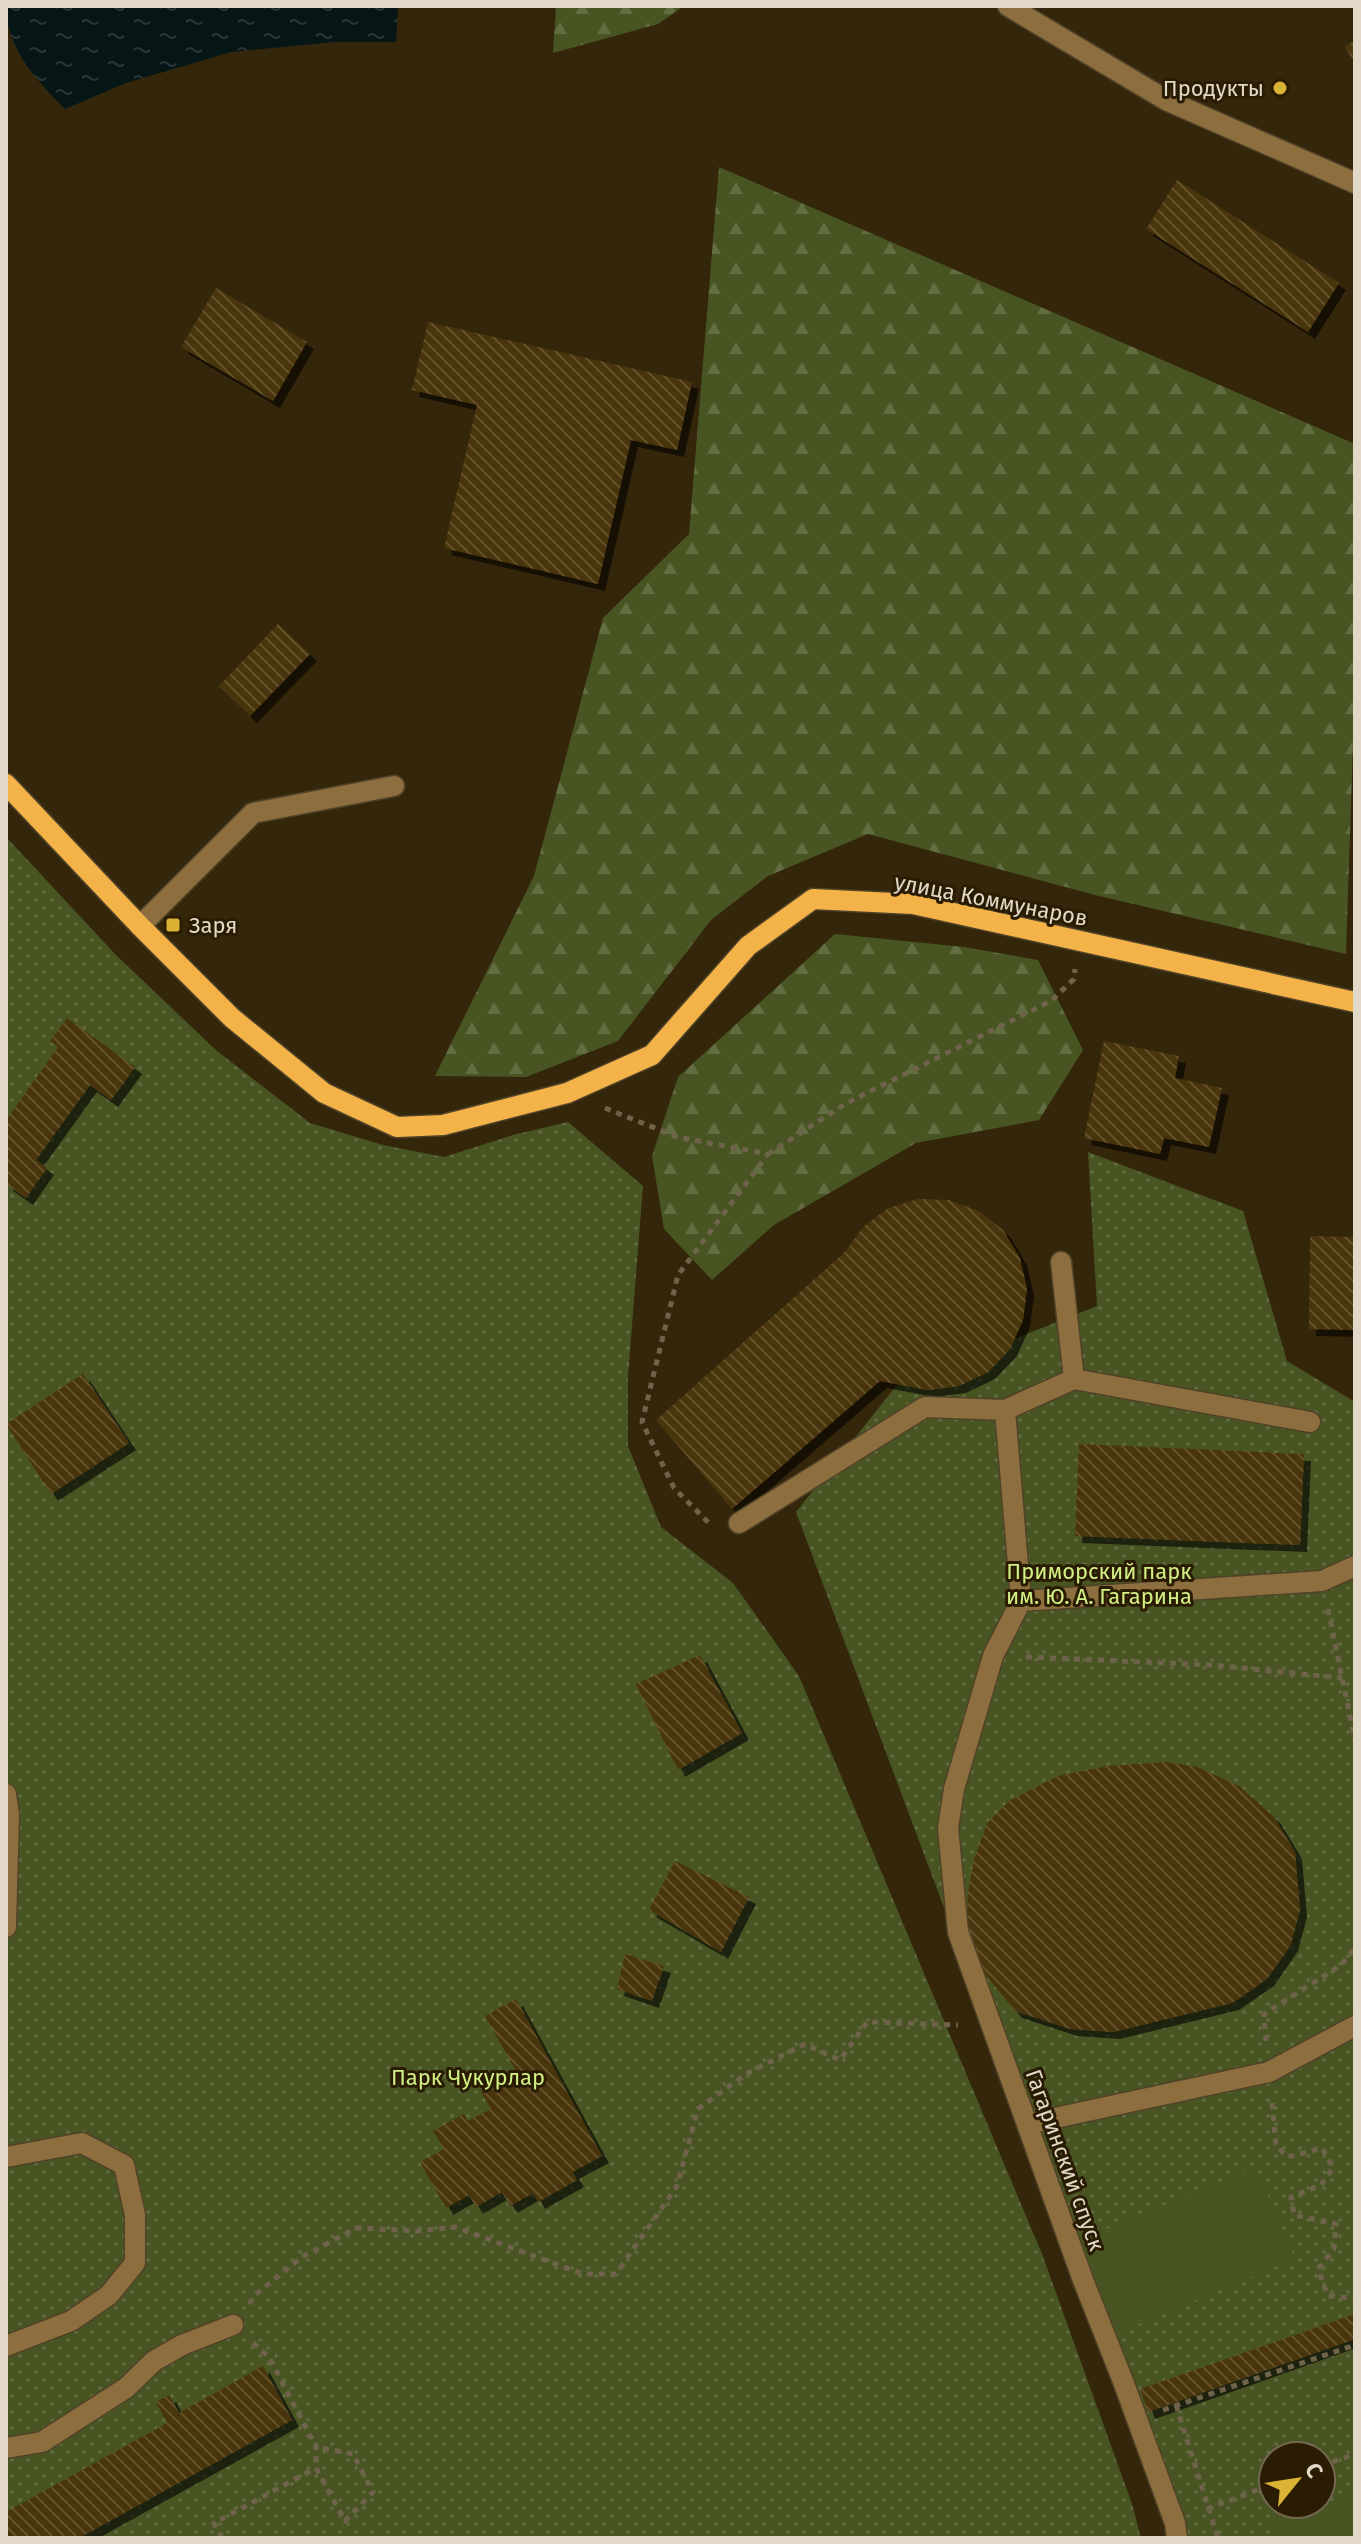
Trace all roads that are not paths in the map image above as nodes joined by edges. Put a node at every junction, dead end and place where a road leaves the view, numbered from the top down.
1 (1008, 6) edge
2 (1355, 183) edge
3 (6, 784) edge
4 (394, 786) dead end
5 (140, 926) junction
6 (1355, 1002) edge
7 (1061, 1262) dead end
8 (1074, 1379) junction
9 (1005, 1410) junction
10 (1310, 1422) dead end
11 (739, 1523) road end
12 (1355, 1566) edge
13 (1021, 1601) junction
14 (6, 1794) edge
15 (6, 1927) edge
16 (1355, 2026) edge
17 (1027, 2124) junction
18 (6, 2157) edge
19 (233, 2325) road end
20 (6, 2346) edge
21 (6, 2448) edge
22 (1177, 2538) edge

1 - 2 street
3 - 5 main road, улица Коммунаров
4 - 5 street
5 - 6 main road, улица Коммунаров
7 - 8 street
8 - 9 street
8 - 10 street
9 - 11 street
9 - 13 street
12 - 13 street
13 - 17 street, Гагаринский спуск
14 - 15 street
16 - 17 street
17 - 22 street, Гагаринский спуск
18 - 20 street
19 - 21 street

